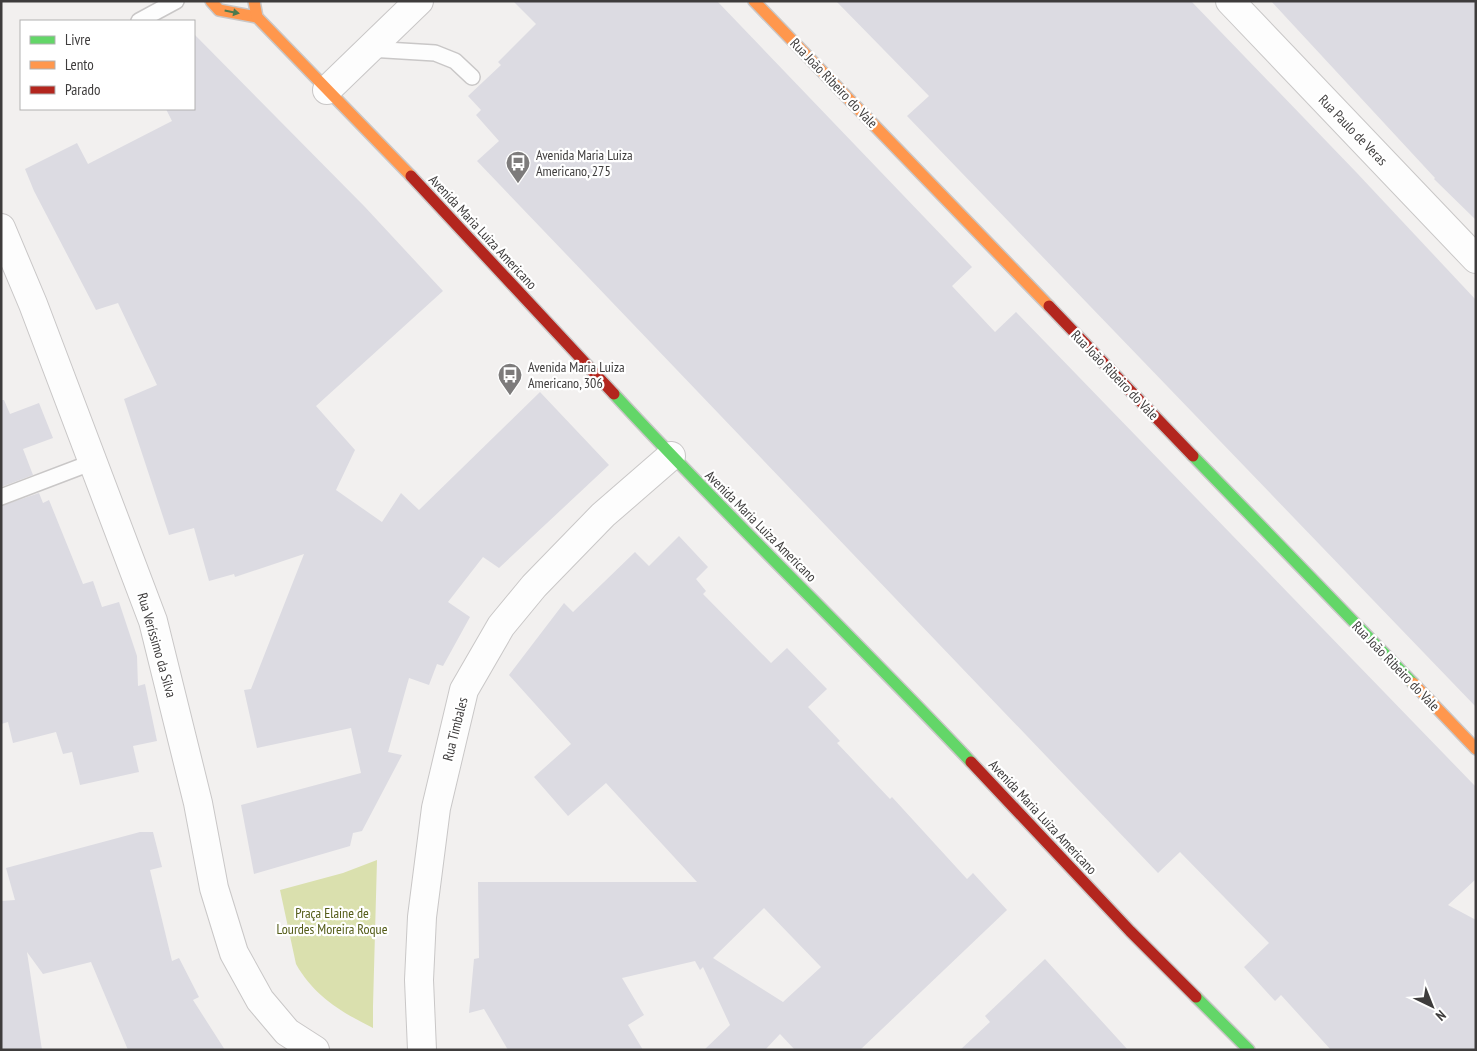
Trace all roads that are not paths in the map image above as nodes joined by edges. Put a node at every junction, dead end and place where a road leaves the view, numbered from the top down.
1 (176, 1) edge
2 (211, 1) edge
3 (254, 1) edge
4 (419, 1) edge
5 (754, 1) edge
6 (1230, 1) edge
7 (257, 17) junction
8 (141, 20) edge
9 (369, 49) junction
10 (472, 77) dead end
11 (327, 90) junction
12 (1, 228) edge
13 (1476, 259) edge
14 (672, 456) junction
15 (92, 462) junction
16 (1, 497) edge
17 (1476, 749) edge
18 (315, 1050) edge
19 (422, 1050) edge
20 (1249, 1050) edge

1 - 8 lane
2 -> 7 main road
3 - 7 main road
4 - 9 street
5 - 17 main road, Rua João Ribeiro do Vale
6 - 13 street, Rua Paulo de Veras
7 - 11 main road, Avenida Maria Luiza Americano
9 - 10 lane
9 - 11 street
11 - 14 main road, Avenida Maria Luiza Americano
12 - 15 street, Rua Veríssimo da Silva
14 - 19 street, Rua Timbales
14 - 20 main road, Avenida Maria Luiza Americano
15 - 16 lane
15 - 18 street, Rua Veríssimo da Silva

